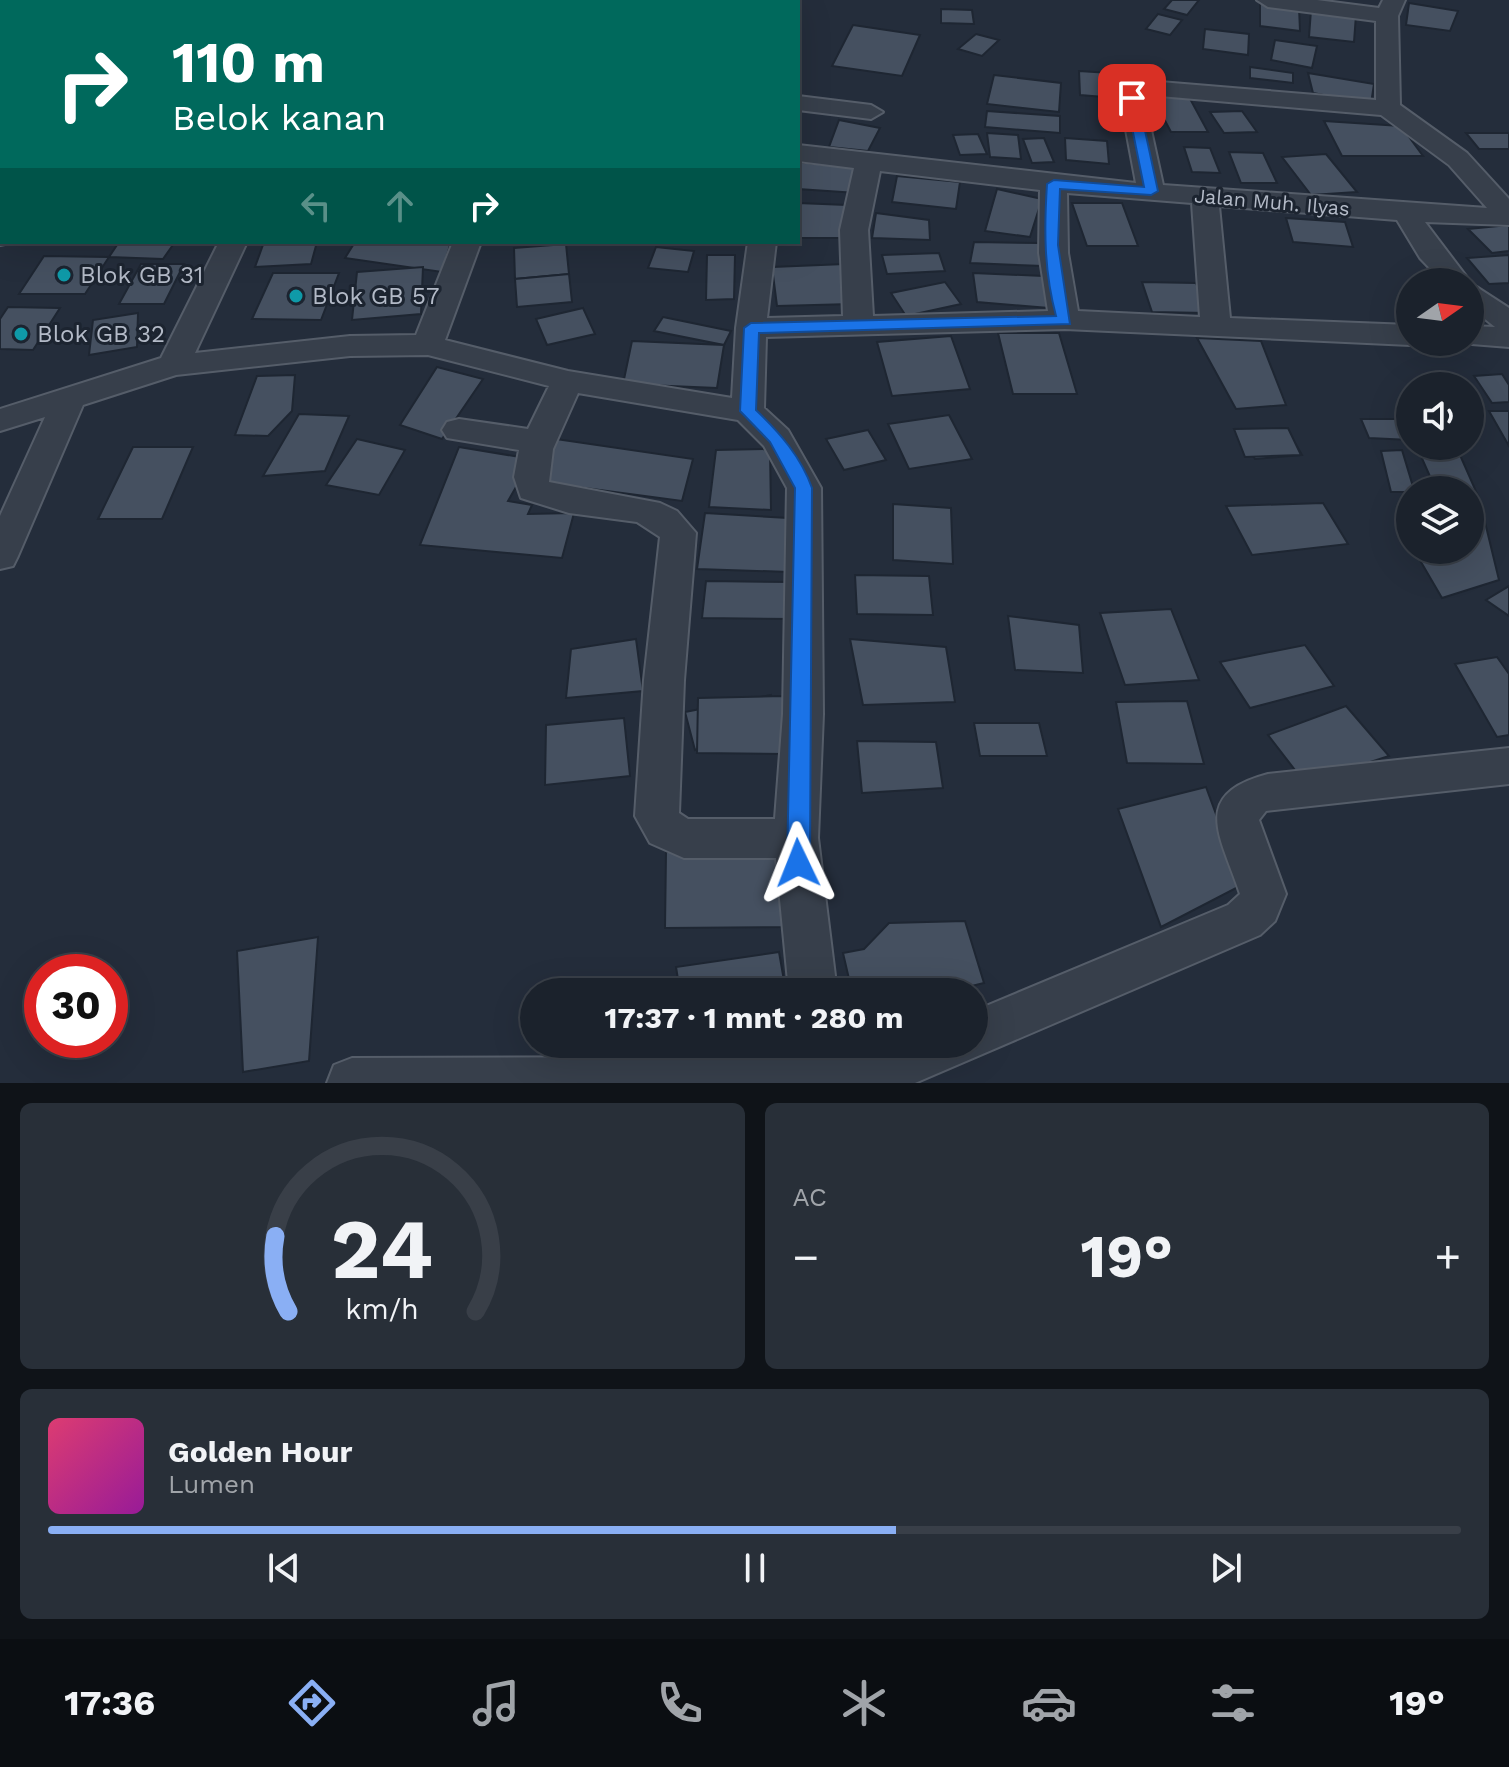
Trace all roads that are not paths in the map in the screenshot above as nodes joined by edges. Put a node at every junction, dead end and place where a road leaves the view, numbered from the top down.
1 (1268, 0) edge
2 (1390, 8) edge
3 (800, 103) edge
4 (1388, 108) junction
5 (871, 112) dead end
6 (800, 153) edge
7 (868, 163) junction
8 (1054, 184) junction
9 (1151, 191) junction
10 (1205, 198) junction
11 (1406, 213) junction
12 (1509, 216) edge
13 (232, 244) edge
14 (466, 244) edge
15 (762, 244) edge
16 (1445, 268) edge
17 (1484, 303) edge
18 (1065, 320) junction
19 (1509, 323) edge
20 (859, 326) junction
21 (1216, 326) junction
22 (751, 328) junction
23 (1396, 335) edge
24 (1484, 336) edge
25 (1509, 337) edge
26 (428, 345) junction
27 (173, 365) junction
28 (568, 381) junction
29 (69, 399) junction
30 (748, 411) junction
31 (0, 420) edge
32 (459, 430) dead end
33 (539, 442) junction
34 (0, 556) edge
35 (1509, 766) edge
36 (796, 838) junction
37 (811, 978) edge
38 (988, 1029) edge
39 (884, 1058) edge
40 (831, 1069) edge
41 (686, 1082) edge
42 (352, 1083) edge

1 - 2 street
2 - 4 street
3 - 5 street
4 - 9 street
4 - 12 street
6 - 7 street, Jalan Muh. Ilyas
7 - 8 street, Jalan Muh. Ilyas
7 - 20 street
8 - 9 street, Jalan Muh. Ilyas
8 - 18 street
9 - 10 street, Jalan Muh. Ilyas
10 - 11 street, Jalan Muh. Ilyas
10 - 21 street
11 - 12 street, Jalan Muh. Ilyas
11 - 16 street
13 - 27 street
14 - 26 street
15 - 22 street
17 - 19 street
18 - 20 street
18 - 21 street
20 - 22 street
21 - 23 street
22 - 30 street
24 - 25 street
26 - 27 street
26 - 28 street
27 - 29 street
28 - 30 street
28 - 33 street
29 - 31 street
29 - 34 street
30 - 36 street
32 - 33 street
33 - 36 street
35 - 38 street
36 - 37 street
39 - 40 street
40 - 41 street
41 - 42 street

